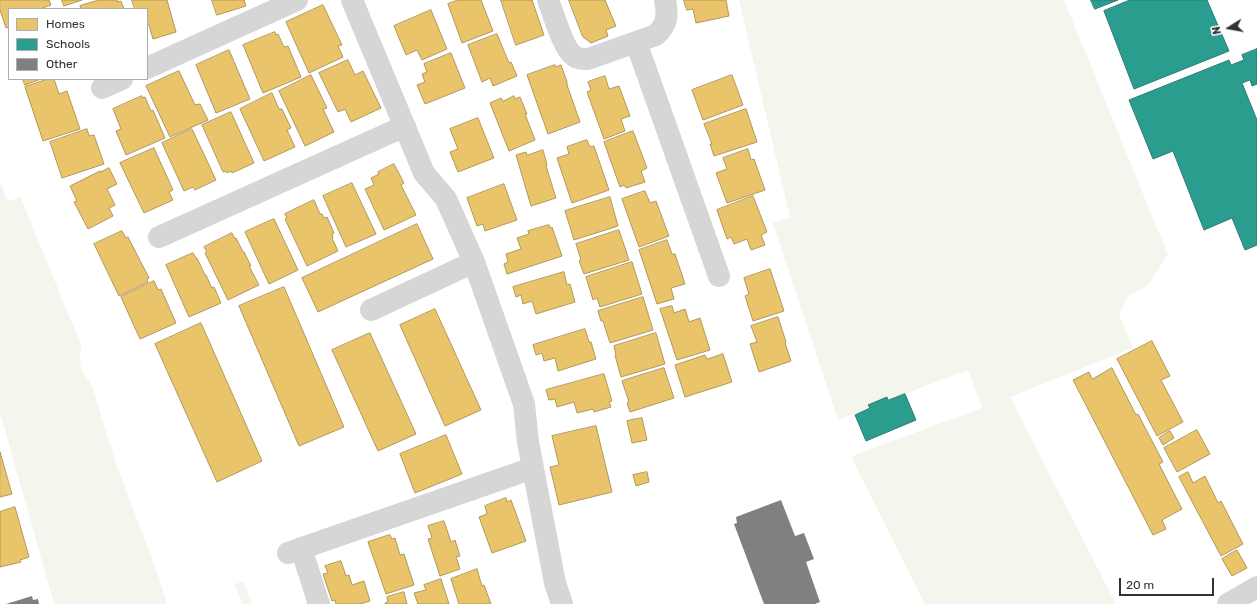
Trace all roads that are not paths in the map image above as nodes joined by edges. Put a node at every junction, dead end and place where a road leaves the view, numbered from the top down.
1 (297, 0) edge
2 (352, 0) edge
3 (548, 0) edge
4 (665, 0) edge
5 (636, 42) junction
6 (148, 68) edge
7 (120, 80) edge
8 (102, 88) dead end
9 (405, 126) junction
10 (158, 237) dead end
11 (474, 262) junction
12 (719, 276) dead end
13 (371, 310) dead end
14 (533, 468) junction
15 (1257, 586) edge
16 (319, 604) edge
17 (562, 604) edge
18 (1228, 604) edge

1 - 6 street
2 - 9 street
3 - 5 street
4 - 5 street
5 - 12 street
7 - 8 street
9 - 10 street
9 - 11 street
11 - 13 street
11 - 14 street
14 - 16 street
14 - 17 street
15 - 18 street

